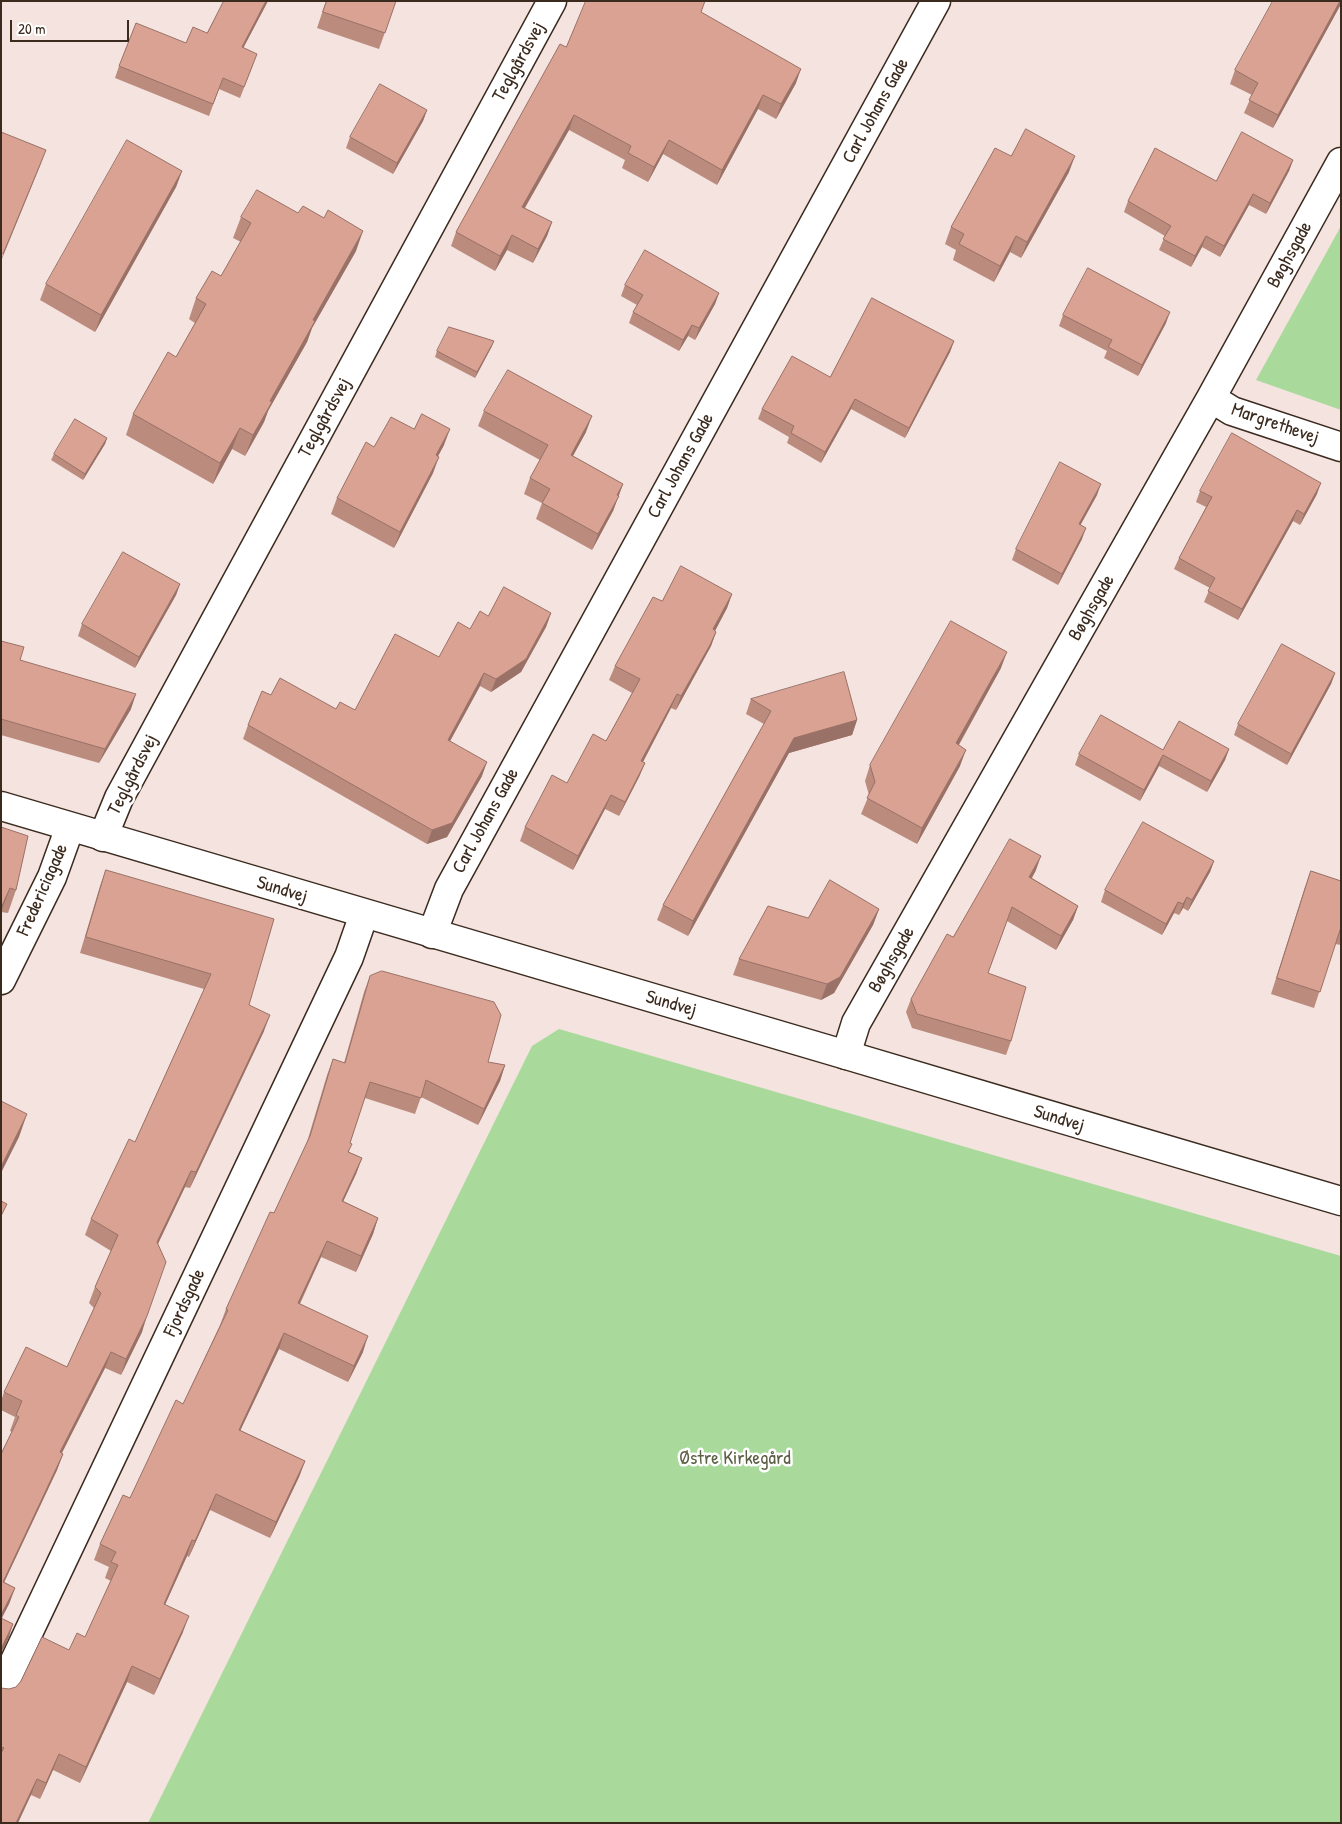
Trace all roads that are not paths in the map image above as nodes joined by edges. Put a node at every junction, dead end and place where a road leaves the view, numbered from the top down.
1 (552, 1) edge
2 (936, 1) edge
3 (1341, 162) edge
4 (1211, 398) junction
5 (1341, 447) edge
6 (1, 806) edge
7 (70, 827) junction
8 (103, 837) junction
9 (364, 914) junction
10 (432, 934) junction
11 (1, 980) edge
12 (846, 1055) junction
13 (1341, 1201) edge
14 (1, 1690) edge

1 - 8 street, Teglgårdsvej
2 - 10 street, Carl Johans Gade
3 - 4 street, Bøghsgade
4 - 5 street, Margrethevej
4 - 12 street, Bøghsgade
6 - 7 street, Sundvej
7 - 8 street, Sundvej
7 - 11 street, Fredericiagade
8 - 9 street, Sundvej
9 - 10 street, Sundvej
9 - 14 street, Fjordsgade
10 - 12 street, Sundvej
12 - 13 street, Sundvej

